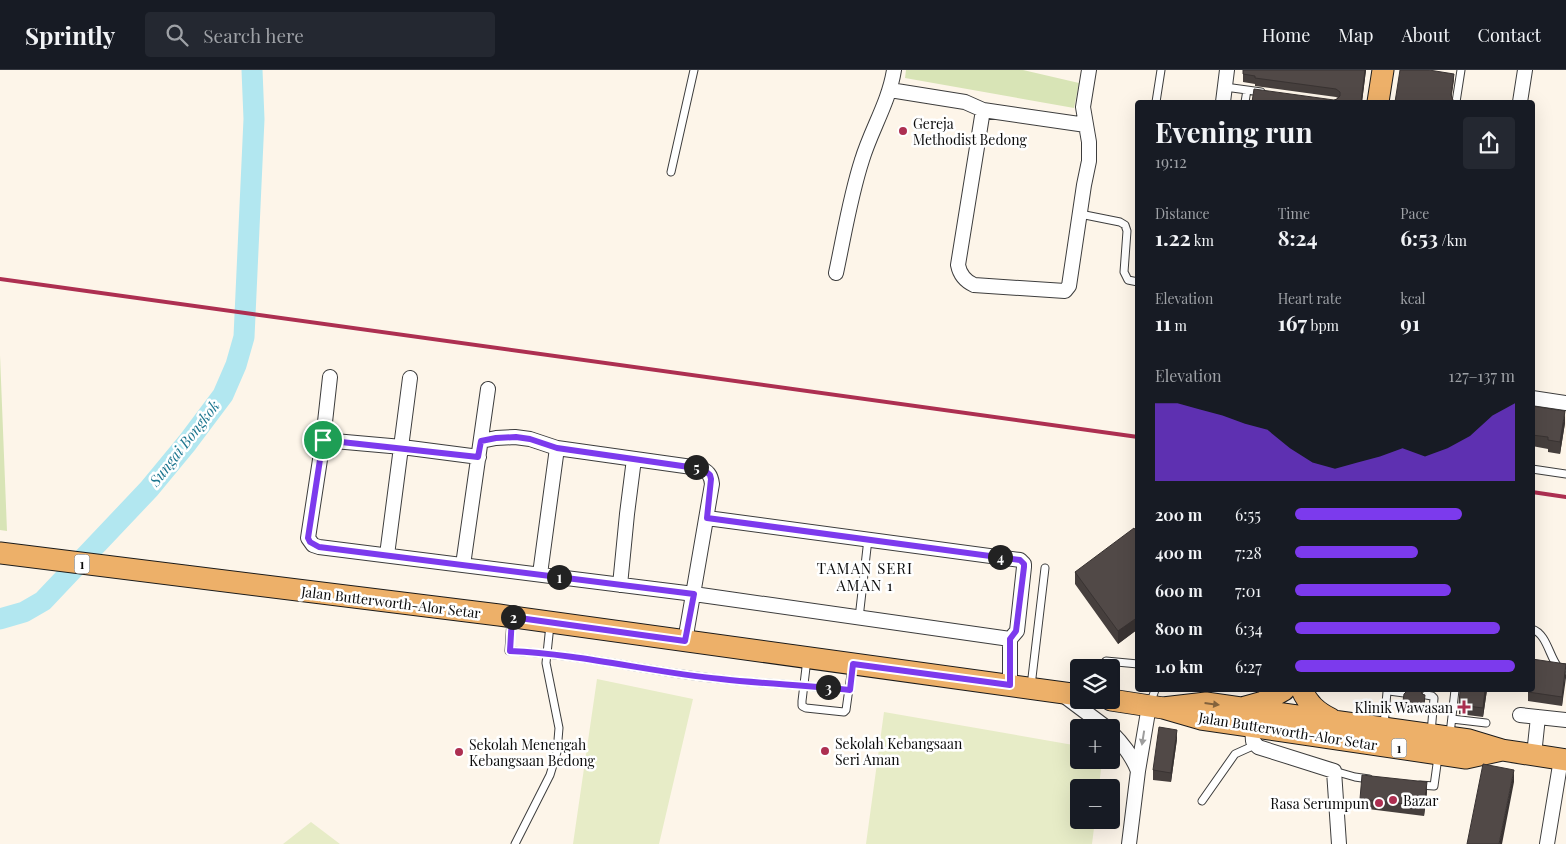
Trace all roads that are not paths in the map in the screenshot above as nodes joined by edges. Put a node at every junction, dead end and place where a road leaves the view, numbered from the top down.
1 (694, 70) edge
2 (894, 70) edge
3 (1089, 70) edge
4 (1161, 70) edge
5 (1227, 70) edge
6 (1383, 70) edge
7 (1461, 70) edge
8 (1525, 70) edge
9 (1225, 87) junction
10 (890, 90) junction
11 (1247, 90) junction
12 (1264, 93) edge
13 (1156, 100) edge
14 (1223, 100) edge
15 (1245, 100) edge
16 (1378, 100) edge
17 (1456, 100) edge
18 (1520, 100) edge
19 (983, 110) junction
20 (1086, 125) junction
21 (671, 172) dead end
22 (1080, 214) junction
23 (836, 273) dead end
24 (1135, 281) edge
25 (330, 377) dead end
26 (410, 378) dead end
27 (488, 389) dead end
28 (1535, 398) edge
29 (1566, 403) edge
30 (323, 440) junction
31 (481, 441) junction
32 (402, 447) junction
33 (557, 448) junction
34 (478, 457) junction
35 (634, 459) junction
36 (1535, 469) edge
37 (1566, 474) edge
38 (707, 518) junction
39 (868, 539) junction
40 (0, 553) edge
41 (387, 555) junction
42 (463, 565) junction
43 (1045, 568) dead end
44 (540, 574) junction
45 (620, 585) junction
46 (694, 594) junction
47 (512, 617) junction
48 (859, 618) junction
49 (551, 622) junction
50 (1535, 629) edge
51 (1010, 639) junction
52 (685, 641) junction
53 (547, 653) junction
54 (807, 657) junction
55 (1120, 662) edge
56 (853, 664) junction
57 (1135, 664) edge
58 (1566, 668) edge
59 (804, 685) junction
60 (1020, 686) junction
61 (850, 690) junction
62 (1281, 692) edge
63 (1292, 692) edge
64 (1301, 692) edge
65 (1303, 692) edge
66 (1387, 692) edge
67 (1396, 692) edge
68 (1454, 692) edge
69 (1404, 693) edge
70 (1069, 694) edge
71 (1426, 695) edge
72 (1120, 700) edge
73 (1156, 701) edge
74 (1238, 707) junction
75 (1520, 715) dead end
76 (1538, 717) junction
77 (1565, 718) edge
78 (1097, 719) edge
79 (1334, 721) junction
80 (1486, 722) dead end
81 (1292, 724) junction
82 (1383, 728) junction
83 (1254, 736) junction
84 (1443, 736) junction
85 (1120, 741) edge
86 (1534, 755) junction
87 (1564, 759) edge
88 (1138, 771) junction
89 (1334, 771) junction
90 (1374, 779) edge
91 (1414, 784) edge
92 (1202, 800) dead end
93 (515, 844) edge
94 (1129, 844) edge
95 (1339, 844) edge
96 (1547, 844) edge

1 - 21 lane
2 - 10 street
3 - 20 street
4 - 13 lane
5 - 9 street
6 - 16 main road
7 - 17 lane
8 - 18 street
9 - 11 lane
9 - 14 street
10 - 19 street
10 - 23 street
11 - 12 lane
11 - 15 lane
19 - 20 street
19 - 22 street
20 - 22 street
22 - 24 lane
25 - 30 street
26 - 32 street
27 - 31 street
28 - 29 street
30 - 32 street
30 - 41 street
31 - 33 street
31 - 34 street
32 - 34 street
32 - 41 street
33 - 35 street
33 - 44 street
34 - 42 street
35 - 38 street
35 - 45 street
36 - 37 lane
38 - 39 street
38 - 46 street
39 - 48 lane
39 - 51 street
40 - 47 main road, Jalan Butterworth-Alor Setar / 1
41 - 42 street
42 - 44 street
43 - 60 lane
44 - 45 street
45 - 46 street
46 - 48 street
46 - 52 street
47 - 49 main road, Jalan Butterworth-Alor Setar / 1
47 - 53 lane
48 - 51 street
49 - 52 main road, Jalan Butterworth-Alor Setar / 1
49 - 53 lane
50 - 58 lane
51 - 60 street
52 - 54 main road, Jalan Butterworth-Alor Setar / 1
53 - 59 lane
53 - 93 lane
54 - 56 main road, Jalan Butterworth-Alor Setar / 1
54 - 59 lane
55 - 57 lane
56 - 60 main road, Jalan Butterworth-Alor Setar / 1
56 - 61 lane
59 - 61 lane
59 - 61 lane
60 - 70 main road, Jalan Butterworth-Alor Setar / 1
62 - 74 main road
63 - 81 main road
64 - 81 main road
65 - 79 main road
66 - 82 lane
67 - 69 lane
68 - 84 lane
70 - 78 street
71 - 84 lane
72 - 73 main road, Jalan Butterworth-Alor Setar / 1
73 -> 74 main road, Jalan Butterworth-Alor Setar / 1
73 - 83 main road, Jalan Butterworth-Alor Setar / 1
73 -> 88 street
74 - 81 main road, Jalan Butterworth-Alor Setar / 1
75 - 76 street
76 - 77 street
76 - 86 street
79 - 81 main road, Jalan Butterworth-Alor Setar / 1
79 - 82 main road, Jalan Butterworth-Alor Setar / 1
80 - 84 lane
81 - 83 main road, Jalan Butterworth-Alor Setar / 1
81 - 84 main road, Jalan Butterworth-Alor Setar / 1
82 - 84 main road, Jalan Butterworth-Alor Setar / 1
83 - 89 street
83 - 92 lane
84 - 86 main road, Jalan Butterworth-Alor Setar / 1
84 - 91 lane
85 - 88 street
86 - 87 main road, Jalan Butterworth-Alor Setar / 1
87 - 96 street
88 - 94 street
89 - 90 lane
89 - 95 street

